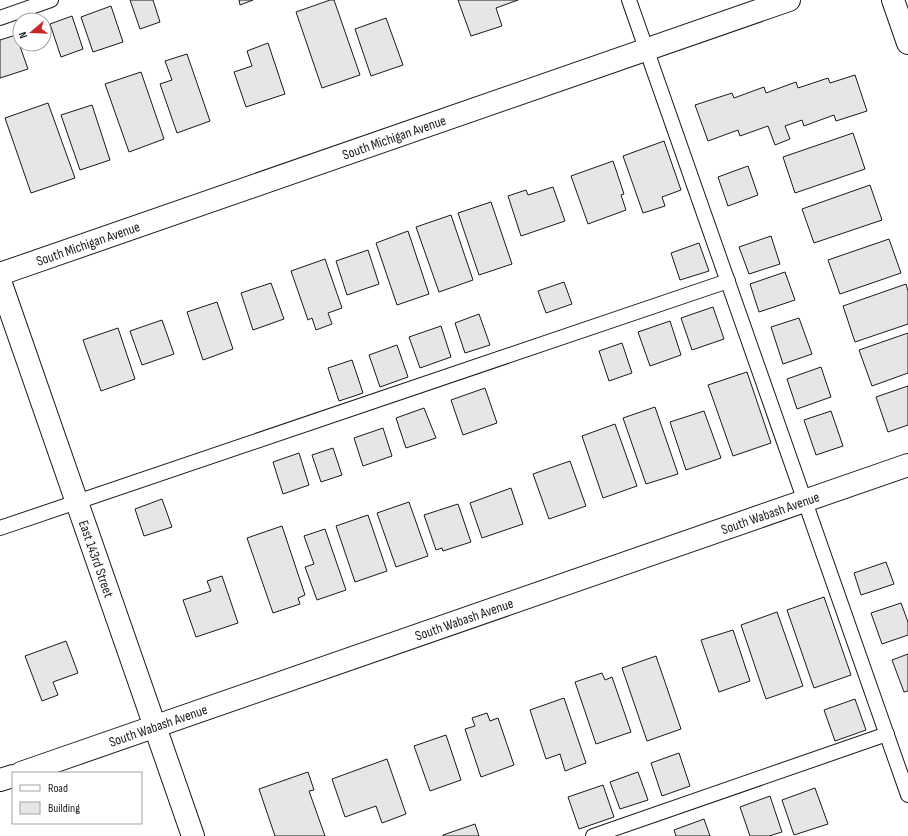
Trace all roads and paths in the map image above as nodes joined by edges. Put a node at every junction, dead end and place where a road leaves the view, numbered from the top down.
1 (51, 0) edge
2 (629, 0) edge
3 (789, 0) edge
4 (893, 0) edge
5 (0, 18) edge
6 (908, 43) edge
7 (646, 49) junction
8 (0, 274) edge
9 (0, 281) edge
10 (728, 281) junction
11 (908, 465) edge
12 (77, 501) junction
13 (805, 501) junction
14 (0, 528) edge
15 (155, 726) junction
16 (887, 734) junction
17 (24, 772) edge
18 (12, 776) edge
19 (0, 780) edge
20 (908, 794) edge
21 (193, 836) edge
22 (593, 836) edge

1 - 5 lane
2 - 7 lane
3 - 7 street, South Michigan Avenue
4 - 6 street
7 - 8 street, South Michigan Avenue
7 - 10 lane
9 - 12 street, East 143rd Street
10 - 12 lane
10 - 13 lane
11 - 13 street, South Wabash Avenue
12 - 14 lane
12 - 15 street, East 143rd Street
13 - 15 street, South Wabash Avenue
13 - 16 lane
15 - 17 street, South Wabash Avenue
15 - 21 street, East 143rd Street
16 - 20 lane
16 - 22 lane
18 - 19 street

